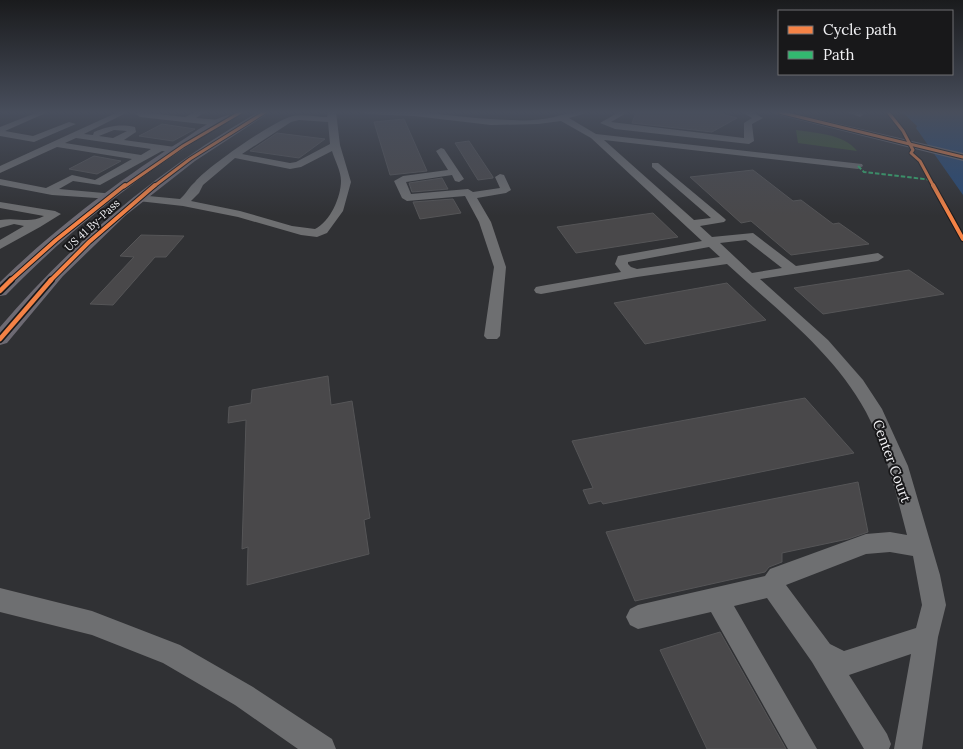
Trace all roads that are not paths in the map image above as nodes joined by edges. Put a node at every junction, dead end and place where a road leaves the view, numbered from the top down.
1 (49, 147) edge
2 (73, 147) edge
3 (153, 147) edge
4 (180, 147) edge
5 (208, 147) edge
6 (246, 147) edge
7 (331, 147) edge
8 (336, 147) edge
9 (606, 147) edge
10 (690, 147) edge
11 (925, 147) edge
12 (942, 147) edge
13 (160, 148) junction
14 (175, 150) junction
15 (441, 151) dead end
16 (963, 151) edge
17 (234, 155) junction
18 (963, 157) edge
19 (142, 158) junction
20 (655, 165) dead end
21 (858, 166) dead end
22 (0, 170) edge
23 (455, 172) junction
24 (500, 178) dead end
25 (0, 182) edge
26 (29, 188) junction
27 (48, 191) junction
28 (469, 194) junction
29 (110, 196) junction
30 (138, 198) junction
31 (0, 200) edge
32 (184, 203) junction
33 (0, 205) edge
34 (0, 218) edge
35 (14, 220) junction
36 (0, 224) edge
37 (691, 224) junction
38 (36, 225) junction
39 (104, 227) junction
40 (710, 242) junction
41 (0, 245) edge
42 (878, 257) dead end
43 (729, 260) junction
44 (793, 270) junction
45 (637, 273) junction
46 (749, 277) junction
47 (541, 290) dead end
48 (0, 291) edge
49 (492, 336) dead end
50 (0, 339) edge
51 (921, 547) junction
52 (772, 586) junction
53 (717, 599) junction
54 (0, 600) edge
55 (638, 617) dead end
56 (926, 637) junction
57 (821, 654) junction
58 (877, 744) dead end
59 (322, 749) edge
60 (803, 749) edge
61 (908, 749) edge

1 - 22 street
2 - 19 street
3 - 13 street
4 - 14 main road, US 41 By-Pass
5 - 30 main road, US 41 By-Pass
6 - 17 street
7 - 17 street
8 - 32 street
9 - 37 street, Center Court
10 - 21 street
11 - 18 main road
12 - 16 main road
13 - 14 street
13 - 19 street
14 - 29 main road, US 41 By-Pass
15 - 23 street
17 - 32 street
19 - 27 street
20 - 37 street
23 - 28 street
23 - 28 street
24 - 28 street
25 - 26 street
26 - 27 street
26 - 31 street
27 - 29 street
28 - 49 street
29 - 39 main road
29 - 48 main road, US 41 By-Pass
30 - 32 street
30 - 39 main road, US 41 By-Pass
33 - 38 street
34 - 35 lane
35 - 36 street
35 - 38 street
37 - 40 street, Center Court
38 - 41 street
39 - 50 main road, US 41 By-Pass
40 - 43 street, Center Court
40 - 44 street
40 - 45 street
42 - 44 street
43 - 45 street
43 - 46 street, Center Court
44 - 46 street
45 - 47 street
46 - 51 street, Center Court
51 - 52 lane
51 - 56 street, Center Court
52 - 53 street
52 - 57 lane
53 - 55 street
53 - 60 lane
54 - 59 street
56 - 57 lane
56 - 61 street, Center Court
57 - 58 street

